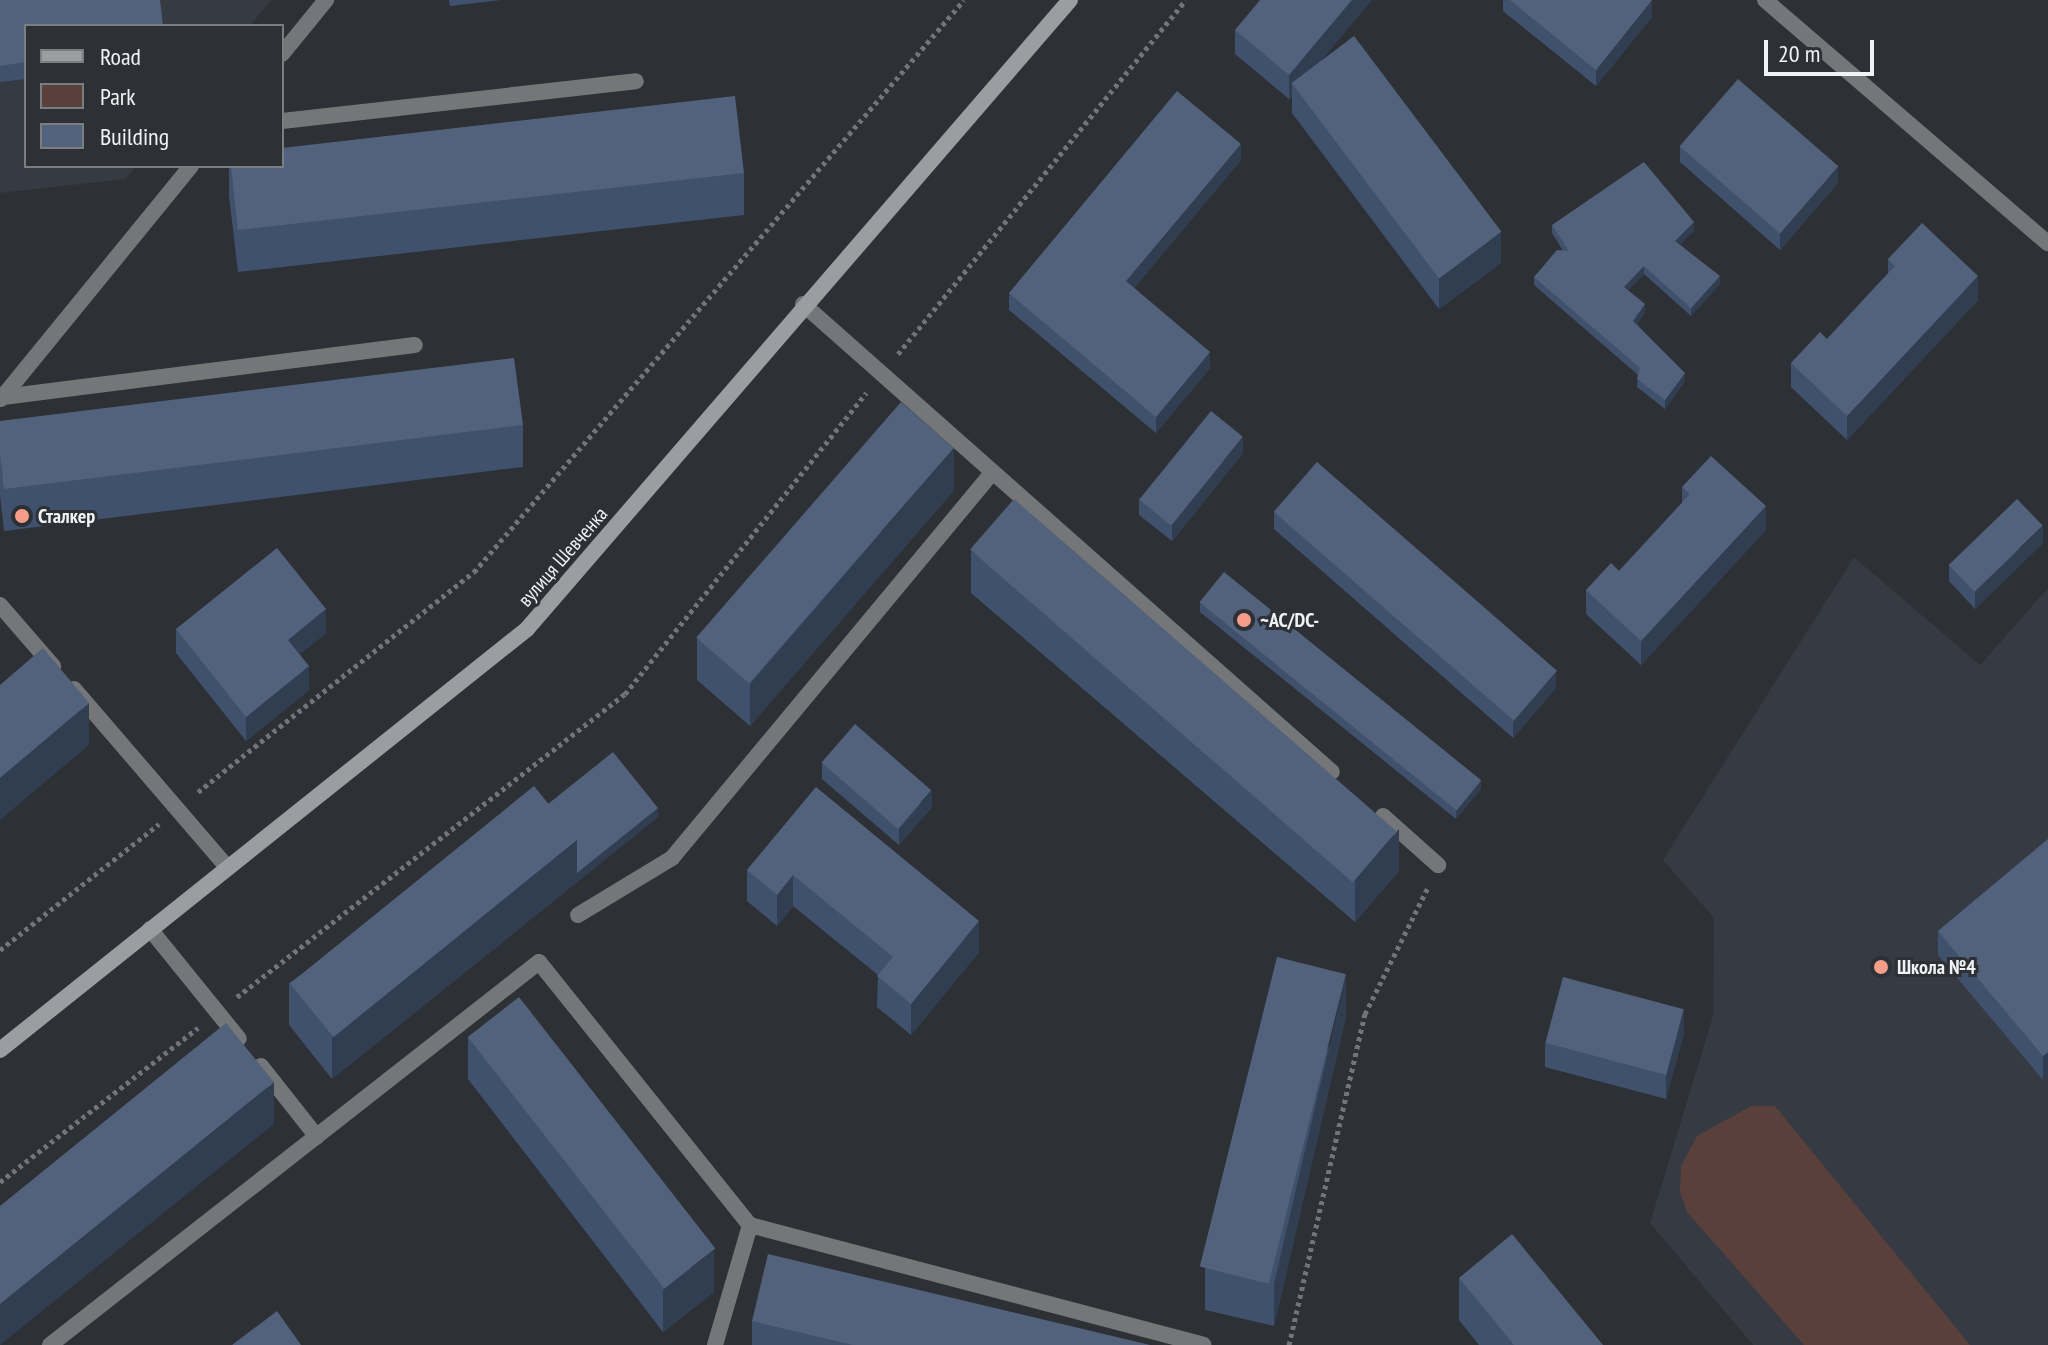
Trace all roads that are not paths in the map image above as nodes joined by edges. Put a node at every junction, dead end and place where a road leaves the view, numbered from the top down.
1 (326, 0) edge
2 (1070, 0) edge
3 (1765, 0) edge
4 (284, 52) edge
5 (636, 81) dead end
6 (284, 121) edge
7 (189, 168) edge
8 (2048, 243) edge
9 (803, 304) junction
10 (415, 345) dead end
11 (1, 399) edge
12 (992, 473) junction
13 (2, 610) edge
14 (1345, 782) edge
15 (1368, 803) edge
16 (1438, 865) road end
17 (227, 867) junction
18 (578, 915) dead end
19 (150, 929) junction
20 (0, 1050) edge
21 (317, 1137) junction
22 (750, 1225) junction
23 (50, 1345) edge
24 (715, 1345) edge
25 (1203, 1345) edge

1 - 4 street
2 - 9 street, вулиця Шевченка
3 - 8 street
5 - 6 street
7 - 11 street
9 - 12 street
9 - 17 street, вулиця Шевченка
10 - 11 street
12 - 14 street
12 - 18 street
13 - 17 street
15 - 16 street
17 - 19 street, вулиця Шевченка
19 - 20 street, вулиця Шевченка
19 - 21 street
21 - 22 street
21 - 23 street
22 - 24 street
22 - 25 street

